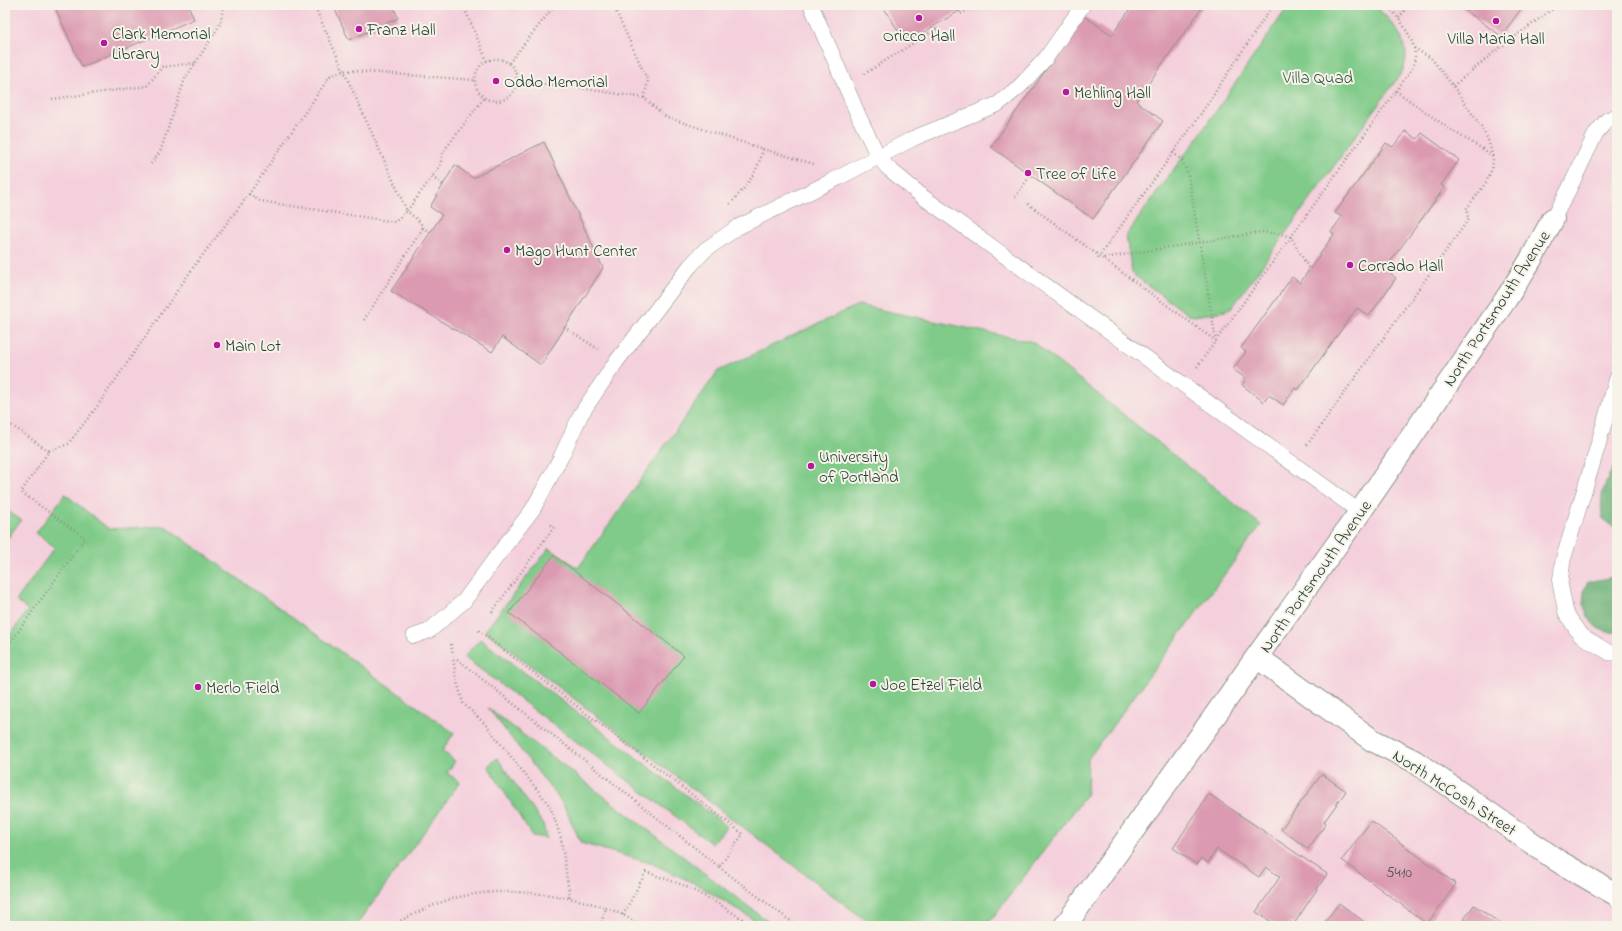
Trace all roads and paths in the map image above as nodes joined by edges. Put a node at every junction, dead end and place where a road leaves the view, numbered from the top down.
1 (224, 5) edge
2 (314, 5) edge
3 (463, 5) edge
4 (555, 5) edge
5 (613, 5) edge
6 (811, 5) edge
7 (978, 5) edge
8 (1083, 5) edge
9 (1273, 5) edge
10 (1386, 5) edge
11 (1408, 5) edge
12 (1558, 5) edge
13 (959, 11) dead end
14 (1399, 18) junction
15 (934, 26) dead end
16 (1414, 48) junction
17 (487, 61) junction
18 (196, 63) junction
19 (509, 64) junction
20 (343, 71) junction
21 (474, 80) junction
22 (516, 82) junction
23 (845, 86) junction
24 (1453, 86) junction
25 (1396, 91) junction
26 (484, 98) junction
27 (644, 98) junction
28 (52, 99) dead end
29 (1617, 116) edge
30 (763, 149) junction
31 (1174, 152) junction
32 (791, 156) dead end
33 (878, 156) junction
34 (1493, 157) junction
35 (151, 164) dead end
36 (1031, 175) dead end
37 (432, 177) junction
38 (443, 185) dead end
39 (249, 194) junction
40 (1015, 197) dead end
41 (1028, 204) dead end
42 (726, 207) dead end
43 (407, 211) junction
44 (1553, 219) joint
45 (423, 228) junction
46 (430, 232) dead end
47 (1291, 237) junction
48 (1200, 243) junction
49 (1098, 257) junction
50 (1104, 258) junction
51 (1309, 269) dead end
52 (364, 320) dead end
53 (564, 327) dead end
54 (1216, 341) junction
55 (616, 362) junction
56 (1617, 378) edge
57 (1184, 386) junction
58 (5, 421) edge
59 (1308, 445) dead end
60 (50, 451) junction
61 (533, 510) junction
62 (1360, 512) junction
63 (492, 612) dead end
64 (436, 625) junction
65 (478, 630) dead end
66 (414, 636) dead end
67 (5, 650) edge
68 (1617, 653) edge
69 (1257, 657) junction
70 (456, 659) dead end
71 (719, 867) junction
72 (1617, 895) edge
73 (570, 899) junction
74 (606, 908) junction
75 (623, 915) junction
76 (390, 926) edge
77 (600, 926) edge
78 (641, 926) edge
79 (753, 926) edge
80 (797, 926) edge
81 (1065, 926) edge

1 - 18 path
2 - 20 path
3 - 17 path
4 - 19 path
5 - 27 path
6 - 23 lane
7 - 13 path
8 - 33 lane
9 - 31 path
10 - 14 path
11 - 14 path
12 - 24 path
14 - 16 path
15 - 23 path
16 - 24 path
16 - 25 path
17 - 19 path
17 - 21 path
18 - 28 path
18 - 35 path
19 - 22 path
20 - 21 path
20 - 39 path
20 - 43 path
21 - 26 path
22 - 26 path
22 - 27 path
23 - 33 lane
24 - 34 path
25 - 34 path
25 - 47 path
26 - 37 path
27 - 30 path
29 - 44 lane
30 - 32 path
30 - 42 path
31 - 48 path
31 - 49 path
33 - 55 lane
33 - 57 lane
34 - 59 path
36 - 40 path
37 - 38 path
37 - 43 path
39 - 43 path
39 - 60 path
41 - 49 path
43 - 45 path
44 - 62 street, North Portsmouth Avenue
45 - 46 path
45 - 52 path
47 - 48 path
47 - 51 path
47 - 54 path
48 - 50 path
48 - 54 path
49 - 50 path
50 - 54 path
53 - 55 path
54 - 57 path
55 - 61 lane
56 - 68 lane
57 - 62 lane
58 - 60 path
60 - 67 path
61 - 63 path
61 - 64 lane
62 - 69 street, North Portsmouth Avenue
64 - 66 lane
64 - 73 path
65 - 71 path
69 - 72 street, North McCosh Street
69 - 81 street, North Portsmouth Avenue
70 - 71 path
71 - 80 path
73 - 74 path
73 - 76 path
74 - 75 path
74 - 77 path
75 - 78 path
75 - 79 path

